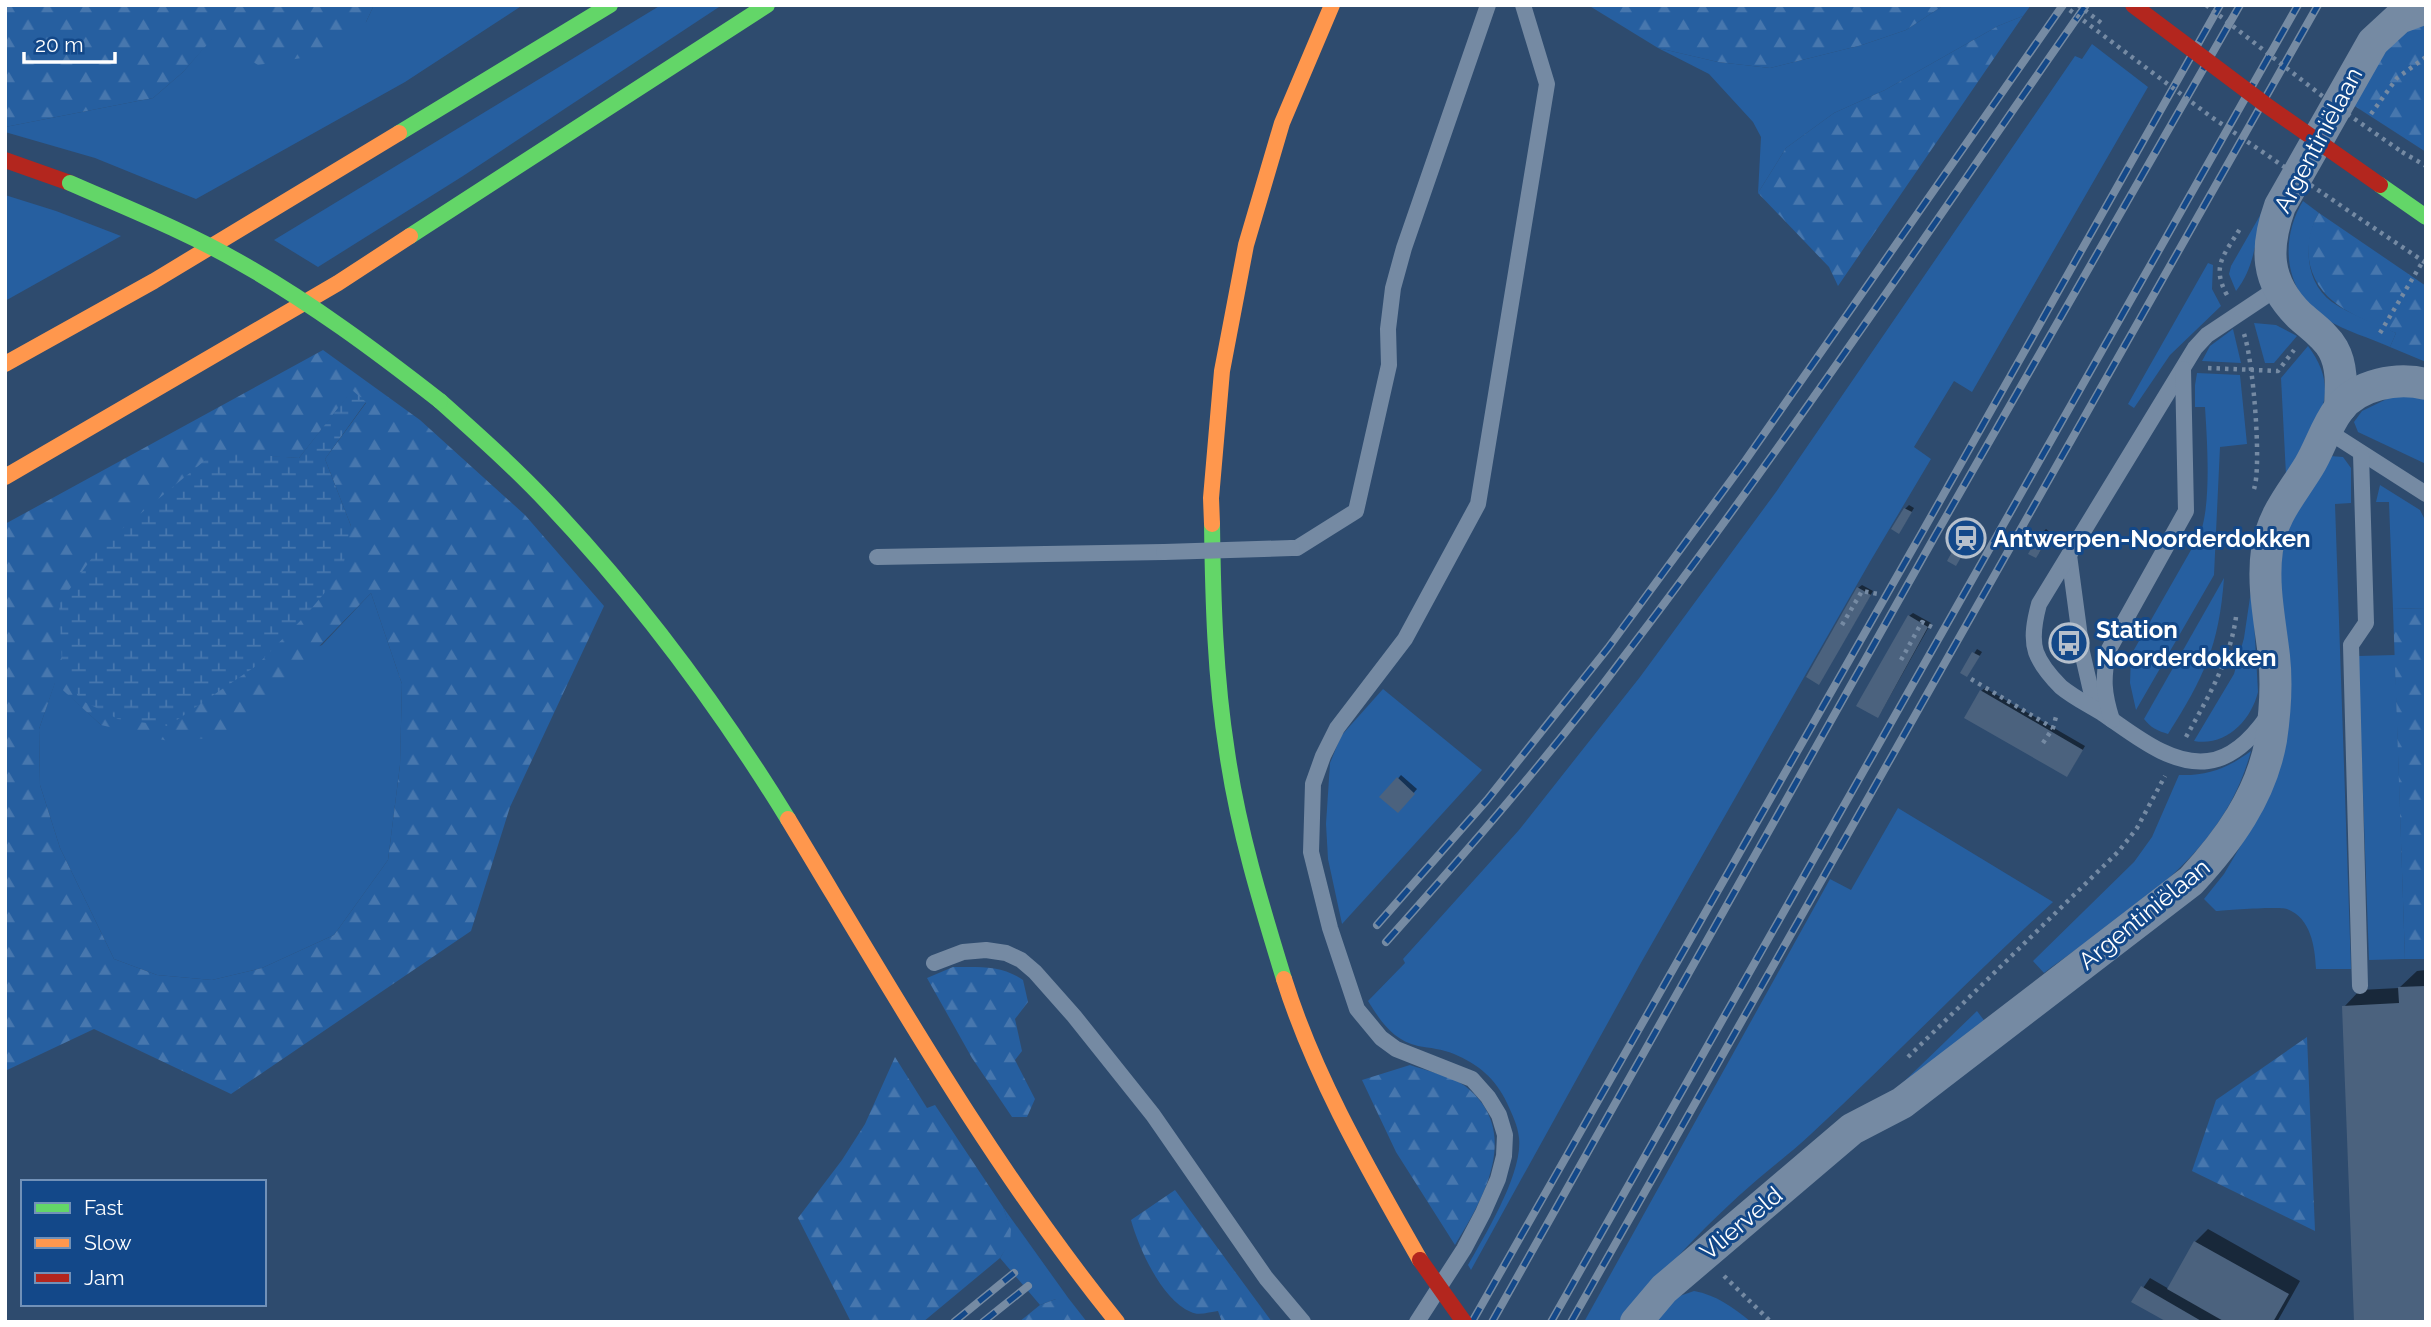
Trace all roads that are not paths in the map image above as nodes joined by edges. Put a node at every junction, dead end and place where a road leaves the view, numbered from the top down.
1 (610, 5) edge
2 (767, 5) edge
3 (1332, 5) edge
4 (1488, 5) edge
5 (1523, 5) edge
6 (2133, 5) edge
7 (2426, 8) edge
8 (5, 160) edge
9 (2426, 217) edge
10 (2278, 287) junction
11 (5, 364) edge
12 (2183, 366) junction
13 (2426, 384) edge
14 (2333, 419) junction
15 (2361, 454) junction
16 (5, 477) edge
17 (2426, 494) edge
18 (2069, 555) junction
19 (877, 557) dead end
20 (2274, 707) junction
21 (2112, 720) junction
22 (934, 963) dead end
23 (2360, 986) dead end
24 (1852, 1129) joint
25 (1116, 1322) edge
26 (1303, 1322) edge
27 (1417, 1322) edge
28 (1464, 1322) edge
29 (1636, 1322) edge

1 - 11 main road
2 - 16 main road
3 - 28 main road, bridge
4 - 19 lane, bridge
5 - 27 lane
6 - 9 main road, bridge
7 - 10 street, Argentiniëlaan
8 - 25 main road, bridge
10 - 12 lane
10 - 14 street, Argentiniëlaan
12 - 18 lane
12 - 21 lane
13 - 14 street
14 - 15 lane
14 - 20 street, Argentiniëlaan
15 - 17 lane
15 - 23 lane
18 - 21 lane
18 - 21 lane
20 - 21 lane
20 - 24 street, Argentiniëlaan
22 - 26 lane
24 - 29 street, Vlierveld

